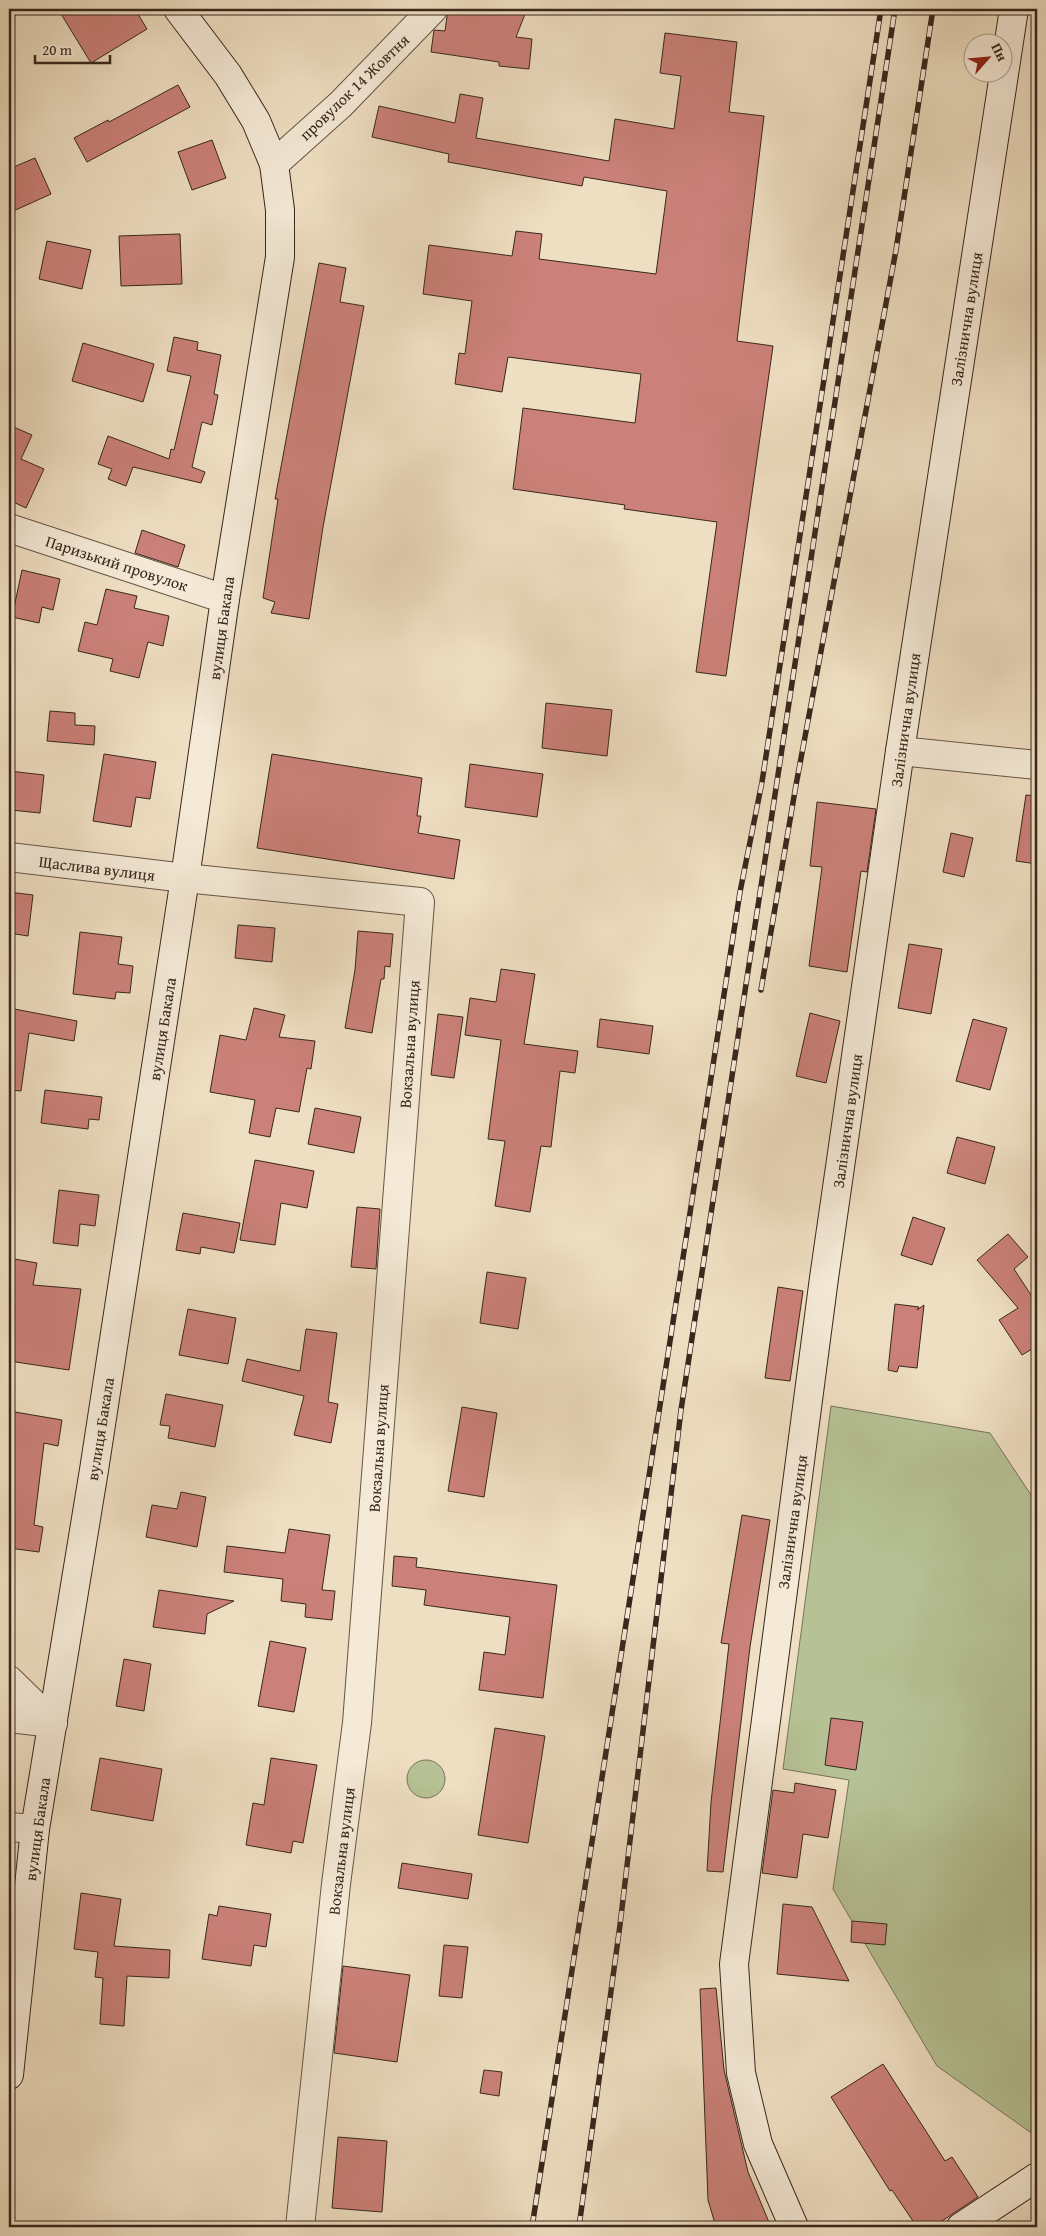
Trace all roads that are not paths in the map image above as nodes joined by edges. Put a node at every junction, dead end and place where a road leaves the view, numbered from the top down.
1 (178, 9) edge
2 (433, 9) edge
3 (1014, 9) edge
4 (274, 164) junction
5 (9, 528) edge
6 (225, 599) junction
7 (900, 751) junction
8 (1037, 765) edge
9 (9, 857) edge
10 (185, 878) junction
11 (9, 1680) edge
12 (9, 1718) edge
13 (53, 1723) junction
14 (22, 1828) edge
15 (9, 2075) edge
16 (1037, 2176) edge
17 (300, 2227) edge
18 (794, 2227) edge
19 (961, 2227) edge

1 - 4 street, вулиця Бакала
2 - 4 street, провулок 14 Жовтня
3 - 7 street, Залізнична вулиця
4 - 6 street, вулиця Бакала
5 - 6 street, Паризький провулок
6 - 10 street, вулиця Бакала
7 - 8 street
7 - 18 street, Залізнична вулиця
9 - 10 street, Щаслива вулиця
10 - 13 street, вулиця Бакала
10 - 17 street, Вокзальна вулиця
11 - 13 street
12 - 13 street
13 - 14 street, вулиця Бакала
14 - 15 street, вулиця Бакала
16 - 19 street

